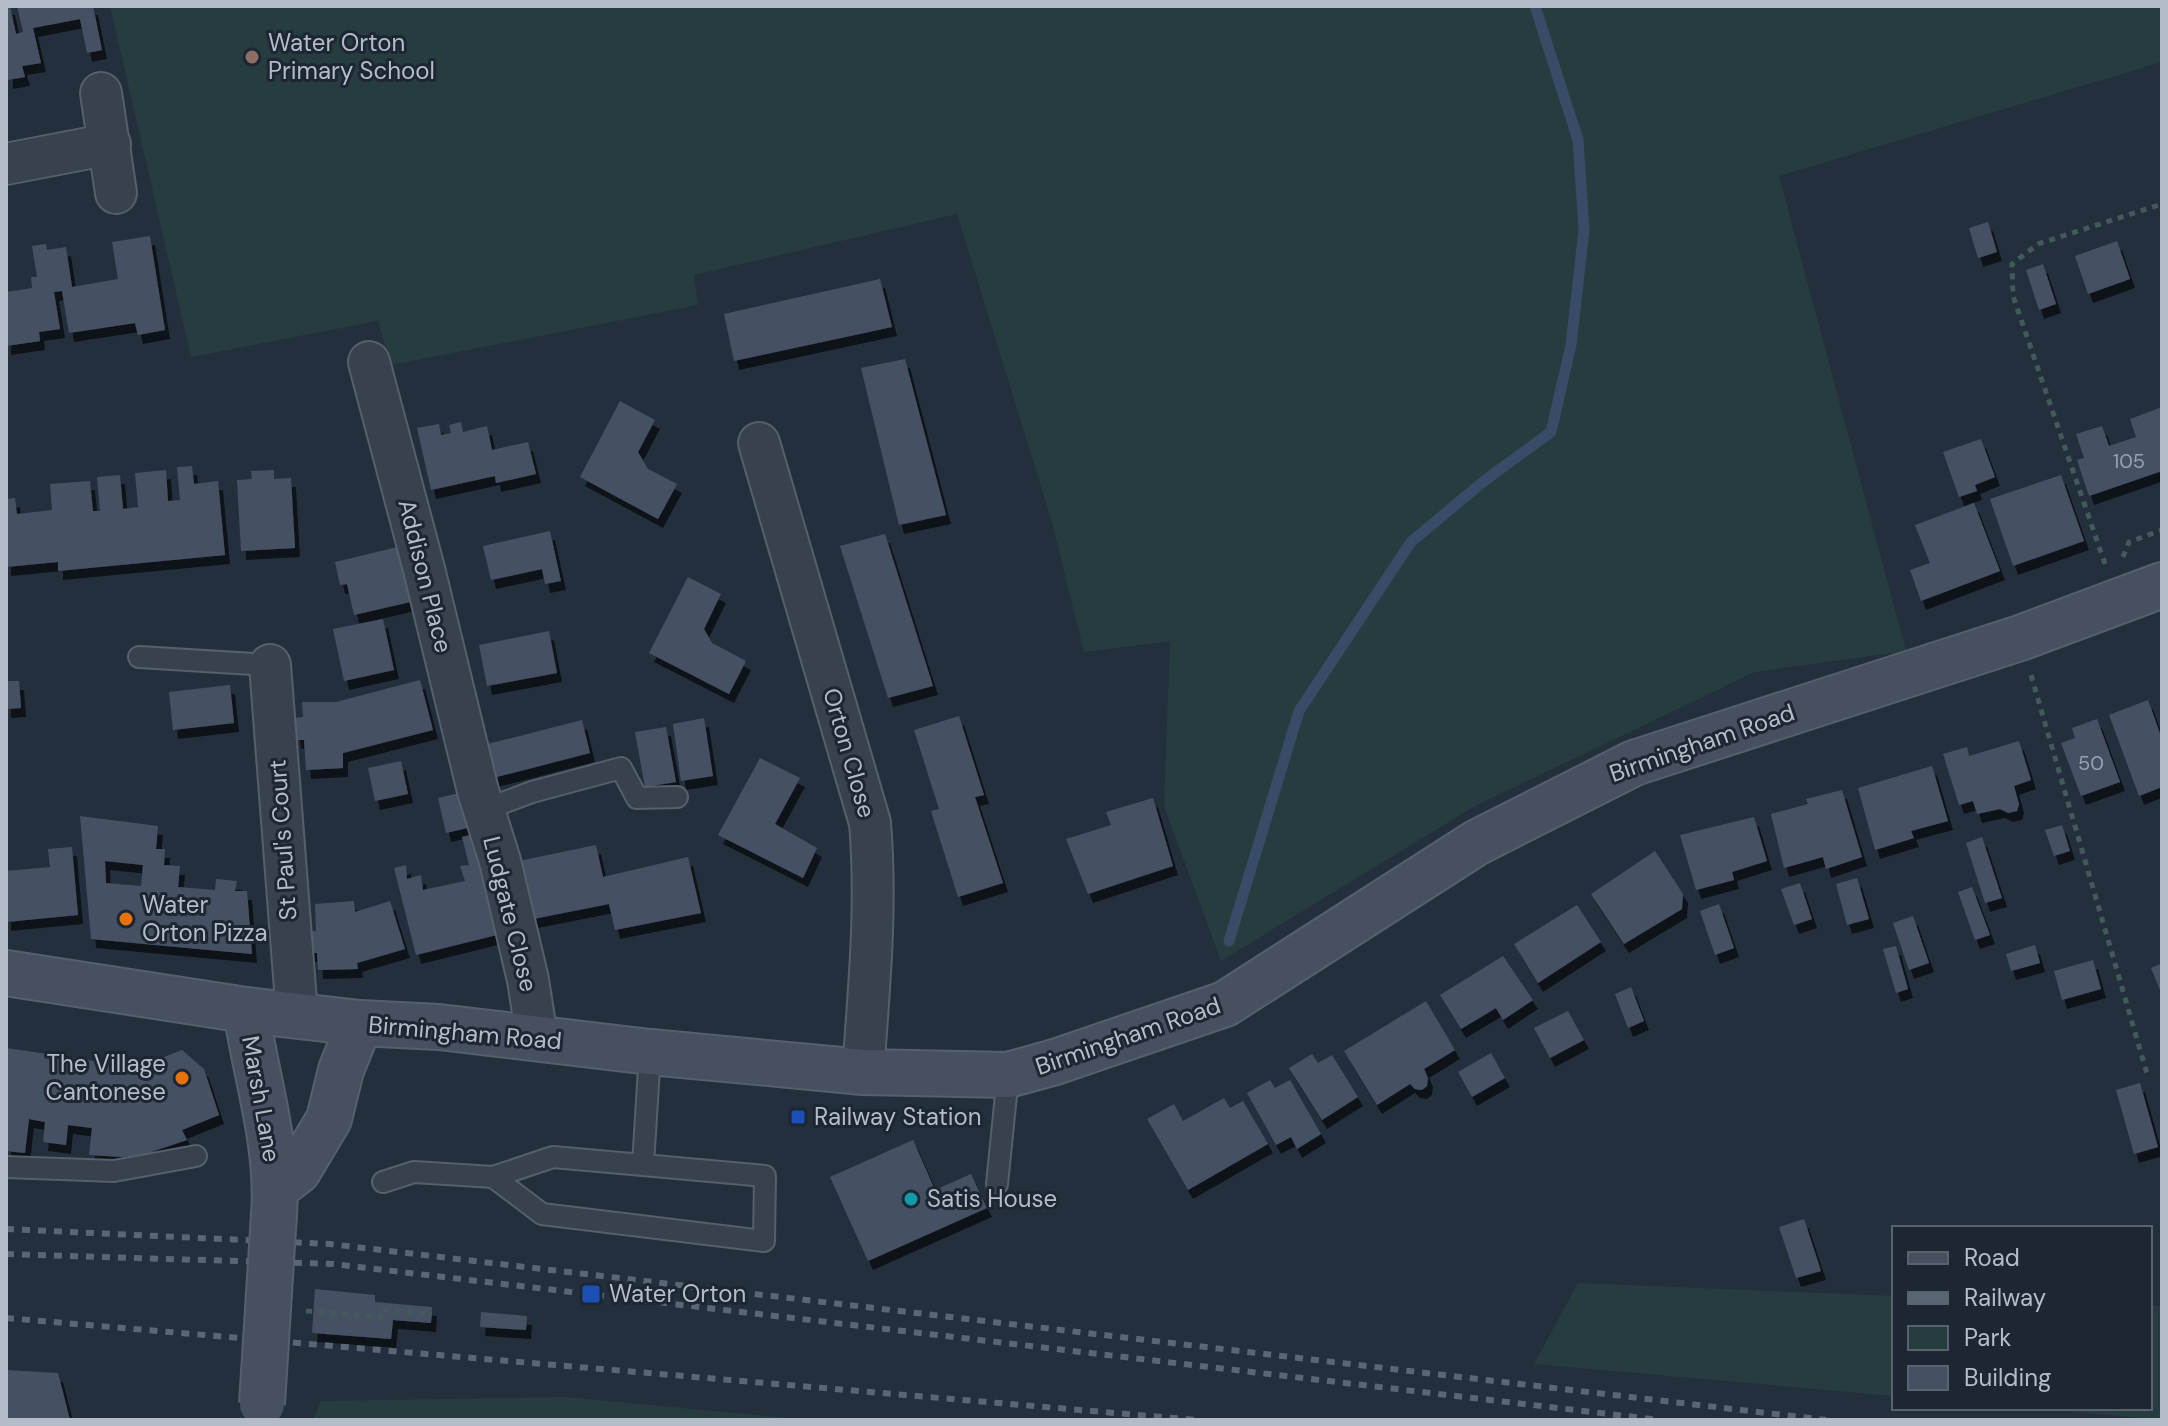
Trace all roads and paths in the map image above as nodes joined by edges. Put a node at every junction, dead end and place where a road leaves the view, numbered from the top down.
1 (101, 93) dead end
2 (110, 144) junction
3 (6, 164) edge
4 (116, 193) dead end
5 (2162, 204) edge
6 (369, 362) dead end
7 (759, 443) dead end
8 (2162, 530) edge
9 (2162, 585) edge
10 (2115, 593) junction
11 (2020, 638) junction
12 (139, 657) dead end
13 (270, 665) joint
14 (677, 797) dead end
15 (481, 800) junction
16 (6, 973) edge
17 (246, 1010) junction
18 (297, 1015) junction
19 (360, 1023) junction
20 (537, 1038) junction
21 (650, 1052) junction
22 (863, 1072) junction
23 (1008, 1075) junction
24 (2148, 1077) dead end
25 (196, 1156) dead end
26 (643, 1165) junction
27 (6, 1167) edge
28 (493, 1177) junction
29 (383, 1182) dead end
30 (997, 1184) dead end
31 (275, 1201) junction
32 (301, 1310) dead end
33 (432, 1314) dead end
34 (261, 1412) edge

1 - 2 street
2 - 3 street
2 - 4 street
5 - 10 path
6 - 15 street, Addison Place
7 - 22 street, Orton Close
8 - 10 path
9 - 10 main road, Birmingham Road
10 - 11 main road, Birmingham Road
11 - 23 main road, Birmingham Road
11 - 24 path
12 - 13 lane
13 - 18 street, St Paul's Court
14 - 15 lane
15 - 20 street, Ludgate Close
16 - 17 main road, Birmingham Road
17 - 18 main road, Birmingham Road
17 - 31 main road, Marsh Lane
18 - 19 main road, Birmingham Road
19 - 20 main road, Birmingham Road
19 - 31 main road, Marsh Lane
20 - 21 main road, Birmingham Road
21 - 22 main road, Birmingham Road
21 - 26 lane
22 - 23 main road, Birmingham Road
23 - 30 lane
25 - 27 lane
26 - 28 lane
26 - 28 lane
28 - 29 lane
31 - 34 main road, bridge
32 - 33 path

